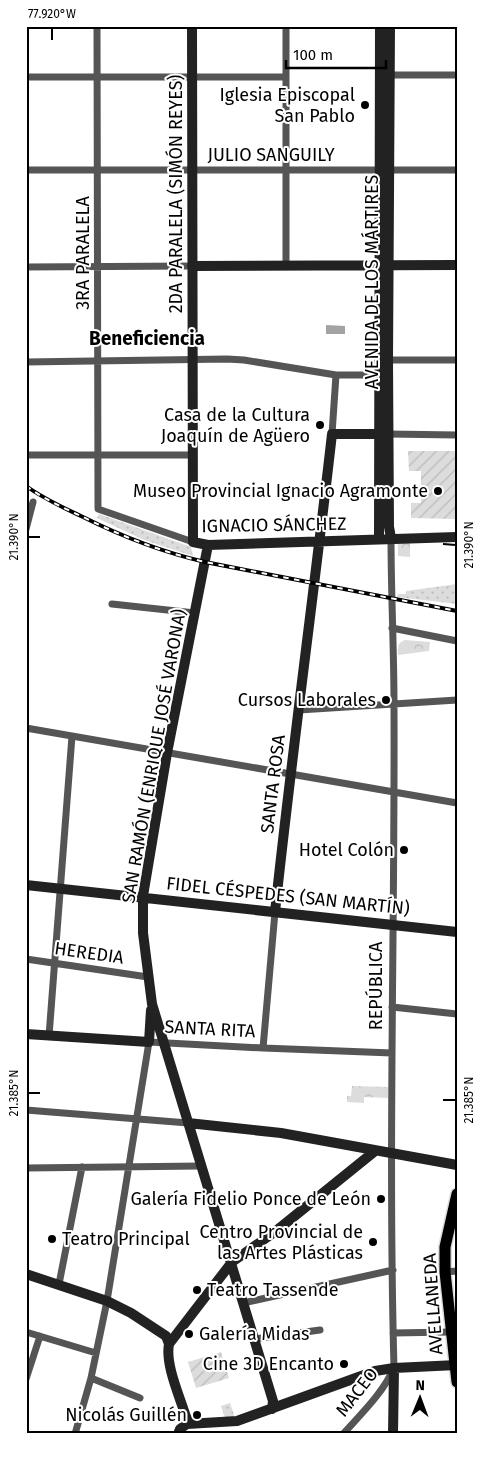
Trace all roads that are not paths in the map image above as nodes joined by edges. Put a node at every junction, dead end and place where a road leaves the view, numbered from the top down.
1 (98, 26) edge
2 (192, 26) edge
3 (286, 26) edge
4 (380, 26) edge
5 (390, 26) edge
6 (385, 75) junction
7 (457, 75) edge
8 (286, 76) junction
9 (26, 77) edge
10 (98, 77) junction
11 (192, 77) junction
12 (26, 170) edge
13 (98, 170) junction
14 (192, 170) junction
15 (286, 170) junction
16 (385, 170) junction
17 (457, 170) edge
18 (384, 264) junction
19 (286, 265) junction
20 (457, 265) edge
21 (97, 266) junction
22 (192, 266) junction
23 (26, 267) edge
24 (192, 360) junction
25 (383, 360) junction
26 (457, 360) edge
27 (98, 361) junction
28 (26, 362) edge
29 (336, 375) junction
30 (379, 375) junction
31 (332, 434) junction
32 (384, 434) junction
33 (457, 435) edge
34 (26, 455) edge
35 (98, 455) junction
36 (193, 455) junction
37 (32, 502) dead end
38 (98, 509) joint
39 (384, 527) junction
40 (26, 528) edge
41 (457, 537) edge
42 (392, 538) junction
43 (379, 539) junction
44 (193, 542) junction
45 (320, 542) junction
46 (208, 545) junction
47 (112, 604) dead end
48 (195, 613) junction
49 (392, 628) junction
50 (457, 641) edge
51 (457, 700) edge
52 (394, 704) junction
53 (299, 710) junction
54 (26, 728) edge
55 (72, 736) junction
56 (168, 753) junction
57 (290, 774) junction
58 (393, 793) junction
59 (457, 804) edge
60 (26, 884) edge
61 (61, 889) junction
62 (143, 896) junction
63 (274, 912) junction
64 (393, 924) junction
65 (457, 932) edge
66 (26, 959) edge
67 (54, 963) junction
68 (148, 976) junction
69 (152, 1004) junction
70 (392, 1007) junction
71 (457, 1014) edge
72 (26, 1034) edge
73 (49, 1036) junction
74 (149, 1042) junction
75 (164, 1042) junction
76 (264, 1048) junction
77 (392, 1053) junction
78 (26, 1110) edge
79 (136, 1118) junction
80 (188, 1123) junction
81 (375, 1151) junction
82 (391, 1154) junction
83 (457, 1165) edge
84 (201, 1166) junction
85 (82, 1167) junction
86 (128, 1167) junction
87 (26, 1168) edge
88 (457, 1194) edge
89 (232, 1262) junction
90 (393, 1270) junction
91 (451, 1272) edge
92 (26, 1274) edge
93 (59, 1284) junction
94 (107, 1301) junction
95 (243, 1303) junction
96 (320, 1330) dead end
97 (26, 1332) edge
98 (451, 1332) junction
99 (393, 1333) junction
100 (40, 1336) junction
101 (254, 1339) junction
102 (169, 1344) junction
103 (96, 1353) junction
104 (456, 1365) edge
105 (394, 1368) junction
106 (91, 1378) junction
107 (26, 1380) edge
108 (457, 1382) edge
109 (140, 1398) dead end
110 (272, 1409) junction
111 (191, 1423) junction
112 (215, 1423) junction
113 (75, 1434) edge
114 (178, 1434) edge
115 (214, 1434) edge
116 (343, 1434) edge
117 (393, 1434) edge

1 - 10 street, 3RA PARALELA
2 - 11 main road, 2DA PARALELA (SIMÓN REYES)
3 - 8 street
4 - 6 main road, AVENIDA DE LOS MÁRTIRES
5 - 6 main road, AVENIDA DE LOS MÁRTIRES
6 - 7 street
6 - 16 main road, AVENIDA DE LOS MÁRTIRES
8 - 11 street
8 - 15 street
9 - 10 street
10 - 11 street
10 - 13 street, 3RA PARALELA
11 - 14 main road, 2DA PARALELA (SIMÓN REYES)
12 - 13 street, JULIO SANGUILY
13 - 14 street, JULIO SANGUILY
13 - 21 street, 3RA PARALELA
14 - 15 street, JULIO SANGUILY
14 - 22 main road, 2DA PARALELA (SIMÓN REYES)
15 - 16 street, JULIO SANGUILY
15 - 19 street
16 - 17 street, JULIO SANGUILY
16 - 18 main road, AVENIDA DE LOS MÁRTIRES
18 - 19 main road
18 - 20 main road
18 - 25 main road, AVENIDA DE LOS MÁRTIRES
19 - 22 main road
21 - 22 street
21 - 23 street
21 - 27 street, 3RA PARALELA
22 - 24 main road, 2DA PARALELA (SIMÓN REYES)
24 - 27 street
24 - 29 street
24 - 36 main road, 2DA PARALELA (SIMÓN REYES)
25 - 26 street
25 - 30 main road, AVENIDA DE LOS MÁRTIRES
25 - 32 main road, AVENIDA DE LOS MÁRTIRES
27 - 28 street
27 - 35 street, 3RA PARALELA
29 - 30 street
29 - 31 street, SANTA ROSA
30 - 32 main road, AVENIDA DE LOS MÁRTIRES
31 - 32 main road
31 - 45 main road, SANTA ROSA
32 - 33 street
32 - 39 main road, AVENIDA DE LOS MÁRTIRES
34 - 35 street
35 - 36 street
35 - 38 street, 3RA PARALELA
36 - 44 main road, 2DA PARALELA (SIMÓN REYES)
37 - 40 street
38 - 44 street, IGNACIO SÁNCHEZ
39 - 42 main road, AVENIDA DE LOS MÁRTIRES
39 - 43 main road, AVENIDA DE LOS MÁRTIRES
41 - 42 main road, IGNACIO SÁNCHEZ
42 - 43 main road, IGNACIO SÁNCHEZ
42 - 49 street, REPÚBLICA
43 - 45 main road, IGNACIO SÁNCHEZ
44 - 46 main road, IGNACIO SÁNCHEZ
45 - 46 main road, IGNACIO SÁNCHEZ
45 - 53 main road, SANTA ROSA
46 - 48 main road, SAN RAMÓN (ENRIQUE JOSÉ VARONA)
47 - 48 street
48 - 56 main road, SAN RAMÓN (ENRIQUE JOSÉ VARONA)
49 - 50 street
49 - 52 street, REPÚBLICA
51 - 52 street
52 - 53 street
52 - 58 street, REPÚBLICA
53 - 57 main road, SANTA ROSA
54 - 55 street
55 - 56 street
55 - 61 street
56 - 57 street
56 - 62 main road, SAN RAMÓN (ENRIQUE JOSÉ VARONA)
57 - 58 street
57 - 63 main road, SANTA ROSA
58 - 59 street
58 - 64 street, REPÚBLICA
60 - 61 main road, FIDEL CÉSPEDES (SAN MARTÍN)
61 - 62 main road, FIDEL CÉSPEDES (SAN MARTÍN)
61 - 67 street
62 - 63 main road, FIDEL CÉSPEDES (SAN MARTÍN)
62 - 68 main road, SAN RAMÓN (ENRIQUE JOSÉ VARONA)
63 - 64 main road, FIDEL CÉSPEDES (SAN MARTÍN)
63 - 76 street, SANTA ROSA
64 - 65 main road, FIDEL CÉSPEDES (SAN MARTÍN)
64 - 70 street, REPÚBLICA
66 - 67 street, HEREDIA
67 - 68 street, HEREDIA
67 - 73 street
68 - 69 main road, SAN RAMÓN (ENRIQUE JOSÉ VARONA)
69 - 74 main road
69 - 75 main road
70 - 71 street
70 - 77 street, REPÚBLICA
72 - 73 main road, SANTA RITA
73 - 74 main road, SANTA RITA
74 - 75 street, SANTA RITA
74 - 79 street
75 - 76 street, SANTA RITA
75 - 80 main road
76 - 77 street, SANTA RITA
77 - 82 street, REPÚBLICA
78 - 79 street
79 - 80 street
79 - 86 street
80 - 81 main road
80 - 84 main road
81 - 82 main road
81 - 89 main road
82 - 83 main road
82 - 90 street, REPÚBLICA
84 - 86 street
84 - 89 main road
85 - 86 street
85 - 87 street
85 - 93 street
86 - 94 street
88 - 91 main road, AVELLANEDA
89 - 95 main road
89 - 102 main road
90 - 95 street
90 - 99 street, REPÚBLICA
91 - 98 main road, AVELLANEDA
92 - 93 main road
93 - 94 main road
94 - 102 main road
94 - 103 street
95 - 101 main road
96 - 101 street
97 - 100 street
98 - 99 street
98 - 104 main road, AVELLANEDA
99 - 105 street, REPÚBLICA
100 - 103 street
100 - 107 street
101 - 110 main road
102 - 111 main road
103 - 106 street
104 - 105 main road
104 - 108 main road, AVELLANEDA
105 - 110 main road
105 - 116 street, MACEO
105 - 117 main road, REPÚBLICA
106 - 109 street
106 - 113 street
110 - 112 main road
111 - 112 main road
111 - 114 main road
112 - 115 main road

